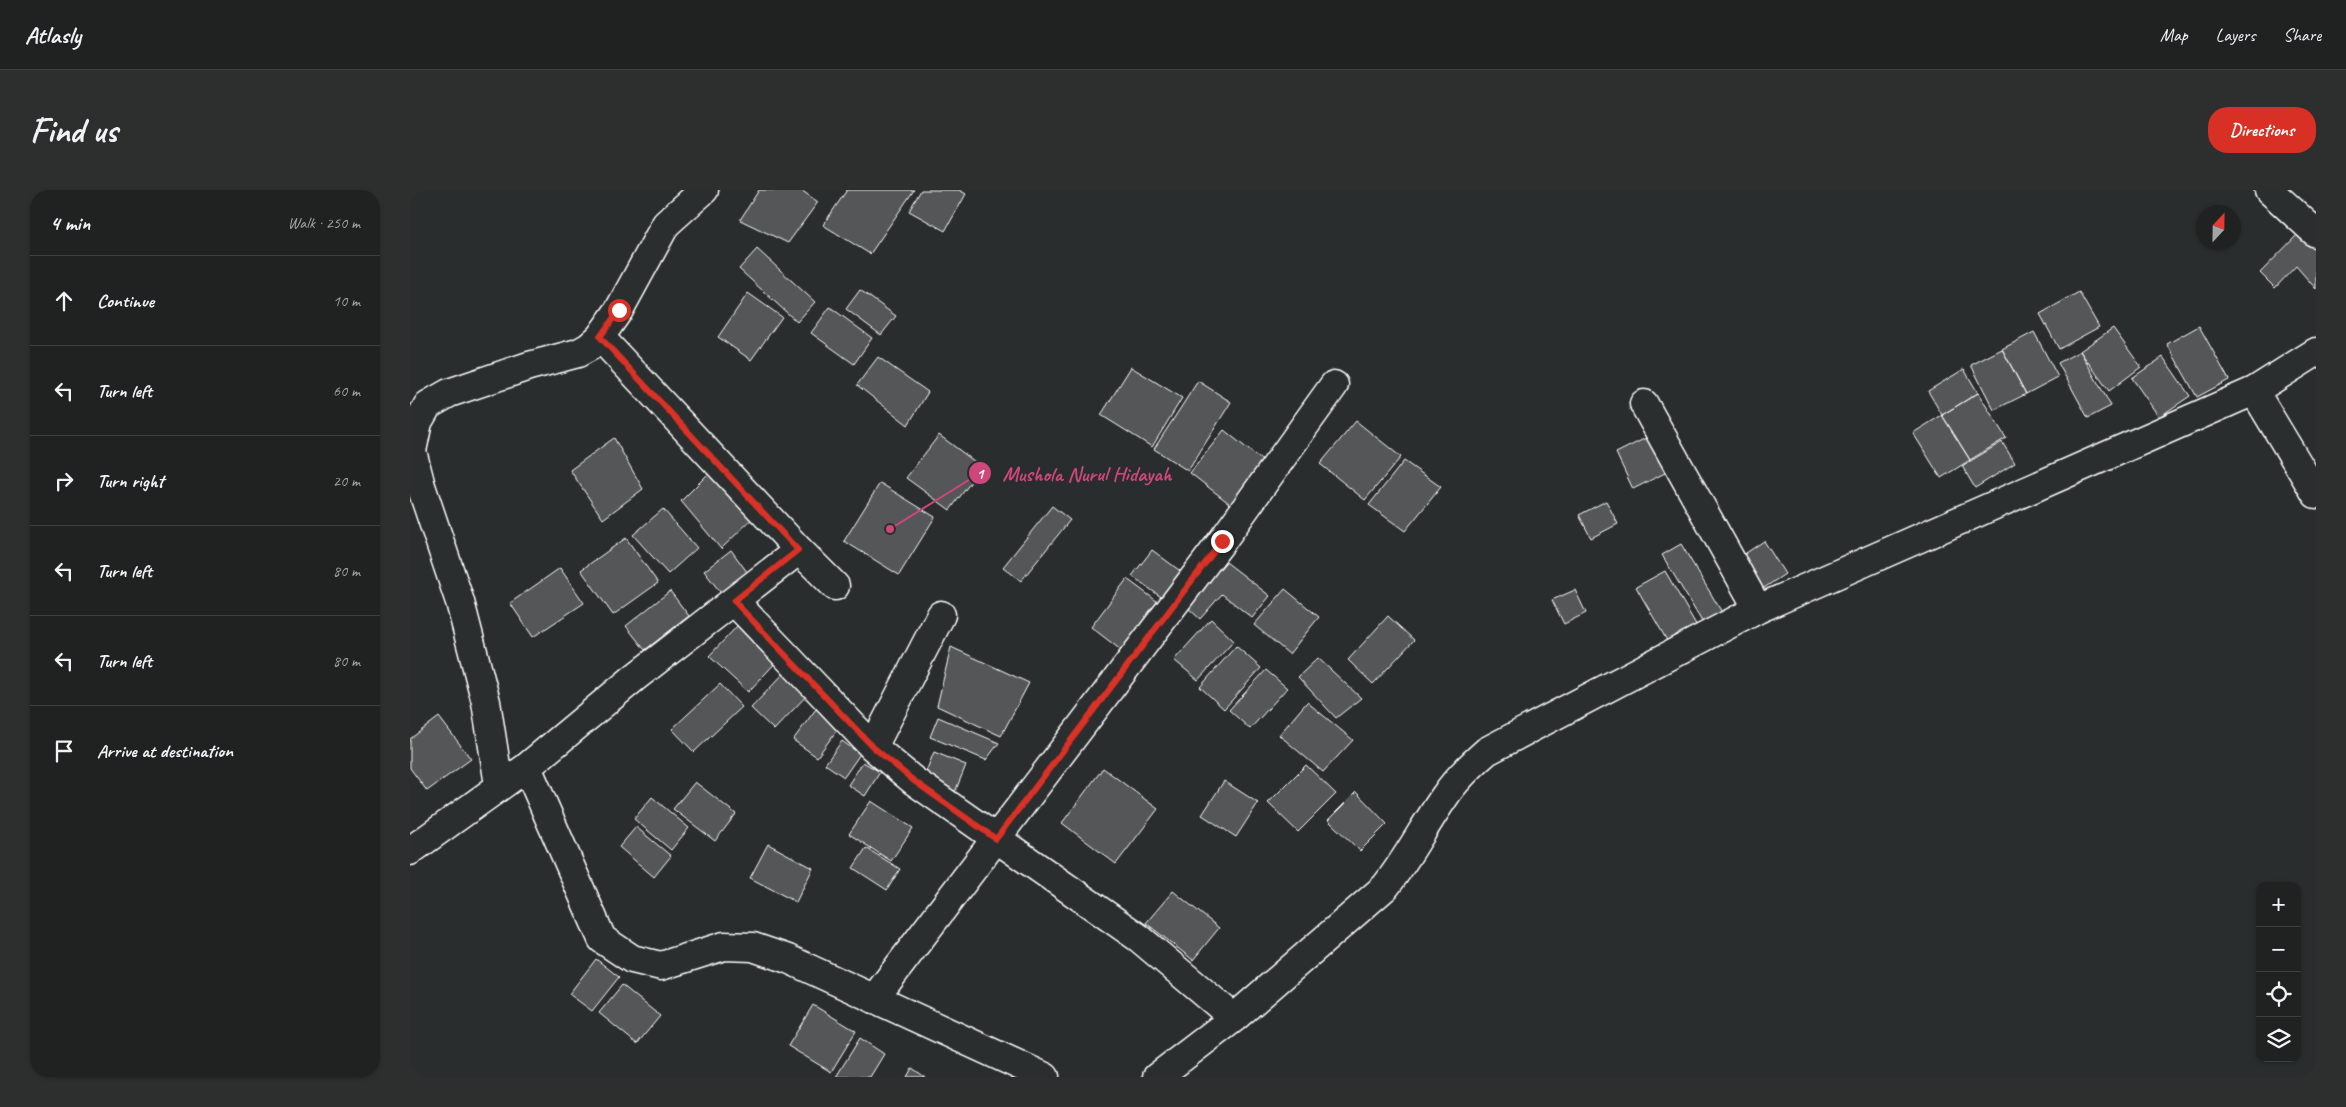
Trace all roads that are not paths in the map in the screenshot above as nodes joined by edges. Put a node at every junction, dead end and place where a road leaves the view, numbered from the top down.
1 (704, 190) edge
2 (2269, 190) edge
3 (2316, 233) edge
4 (609, 346) junction
5 (2316, 352) edge
6 (1334, 385) dead end
7 (2254, 391) junction
8 (1644, 404) dead end
9 (2316, 494) edge
10 (798, 550) junction
11 (834, 586) dead end
12 (734, 601) junction
13 (1758, 610) junction
14 (941, 615) dead end
15 (873, 747) junction
16 (527, 767) junction
17 (499, 785) junction
18 (996, 839) junction
19 (410, 851) edge
20 (874, 999) junction
21 (1234, 1018) junction
22 (1045, 1077) edge
23 (1157, 1077) edge

1 - 4 street
2 - 3 street
4 - 10 street
4 - 17 street
5 - 7 street
6 - 18 street
7 - 9 street
7 - 13 street
8 - 13 street
10 - 11 street
10 - 12 street
12 - 15 street
12 - 16 street
13 - 21 street
14 - 15 street
15 - 18 street
16 - 17 street
16 - 20 street
17 - 19 street
18 - 20 street
18 - 21 street
20 - 22 street
21 - 23 street

